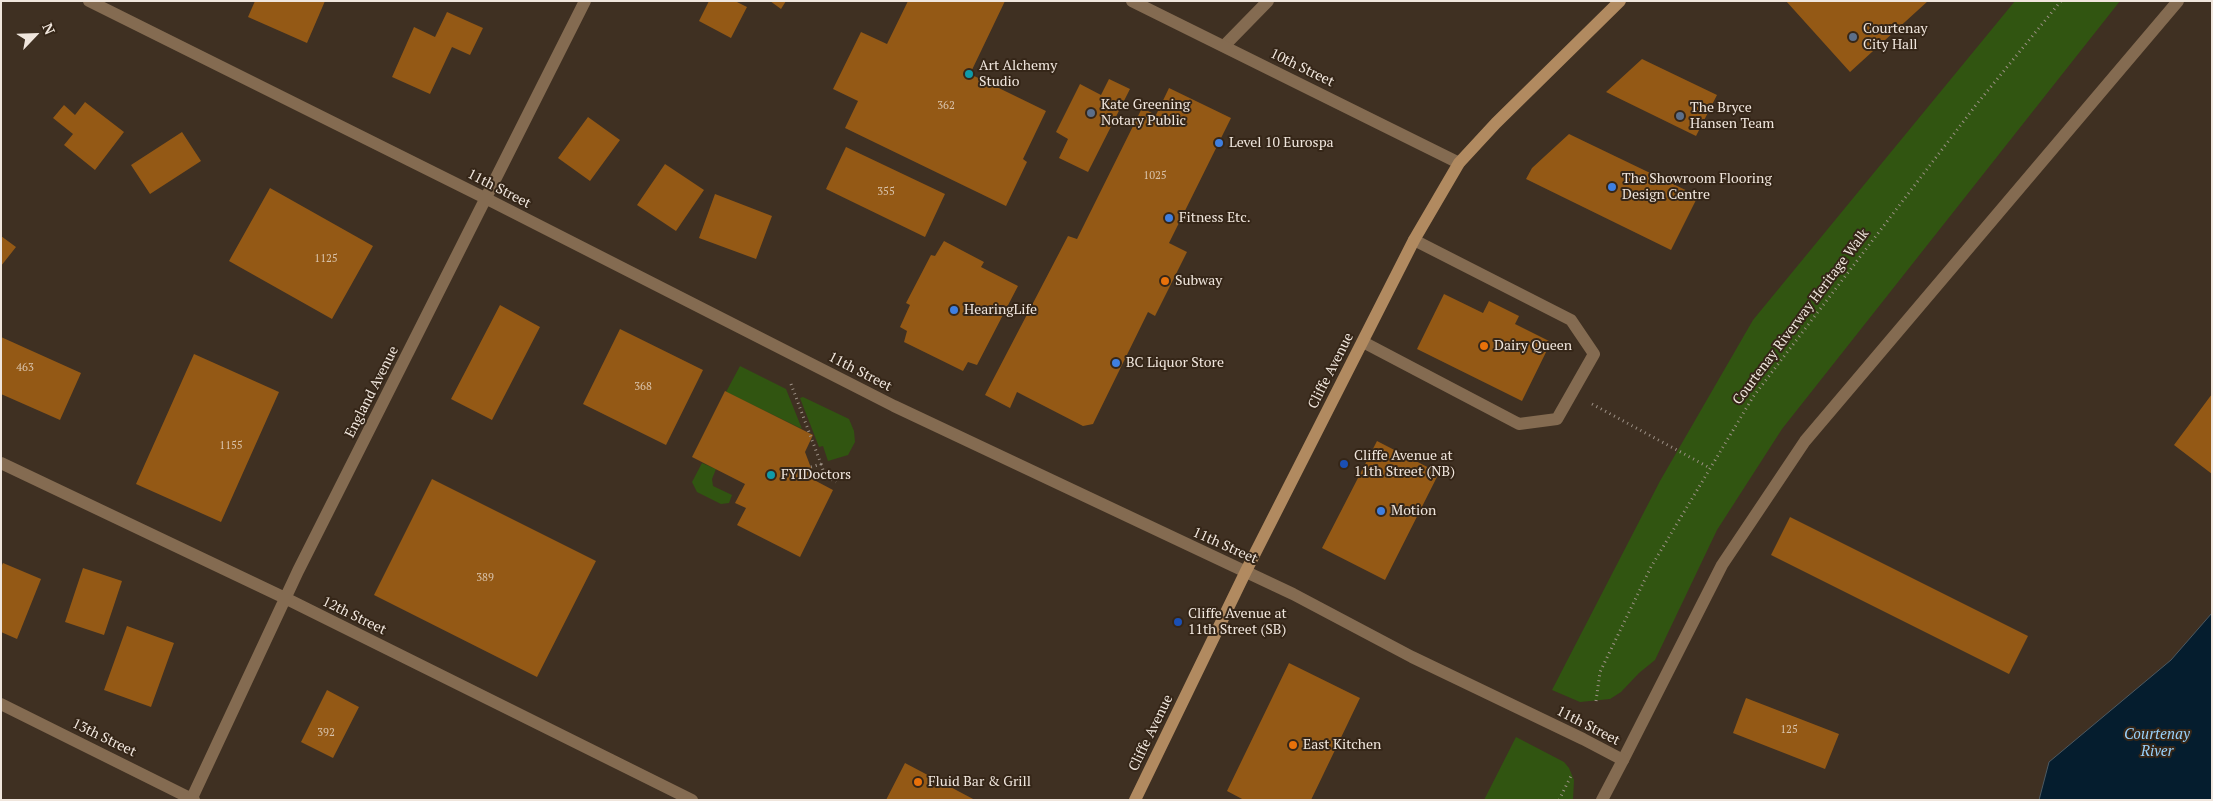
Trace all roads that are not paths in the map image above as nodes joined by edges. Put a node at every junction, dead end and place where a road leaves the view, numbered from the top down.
1 (89, 1) edge
2 (585, 1) edge
3 (1132, 1) edge
4 (1268, 1) edge
5 (1620, 1) edge
6 (2178, 1) edge
7 (1224, 46) junction
8 (1459, 162) junction
9 (487, 199) junction
10 (1414, 240) junction
11 (1363, 342) junction
12 (1, 463) edge
13 (1246, 571) junction
14 (285, 598) junction
15 (1, 704) edge
16 (1622, 760) junction
17 (192, 799) edge
18 (692, 800) edge
19 (1134, 800) edge
20 (1602, 800) edge

1 - 9 street, 11th Street
2 - 9 street, England Avenue
3 - 7 street, 10th Street
4 - 7 street
5 - 8 main road, Cliffe Avenue
6 - 16 street
7 - 8 street, 10th Street
8 - 10 main road, Cliffe Avenue
9 - 13 street, 11th Street
9 - 14 street, England Avenue
10 - 11 main road, Cliffe Avenue
10 - 11 street
11 - 13 main road, Cliffe Avenue
12 - 14 street, 12th Street
13 - 16 street, 11th Street
13 - 19 main road, Cliffe Avenue
14 - 17 street, England Avenue
14 - 18 street, 12th Street
15 - 17 street, 13th Street
16 - 20 street

